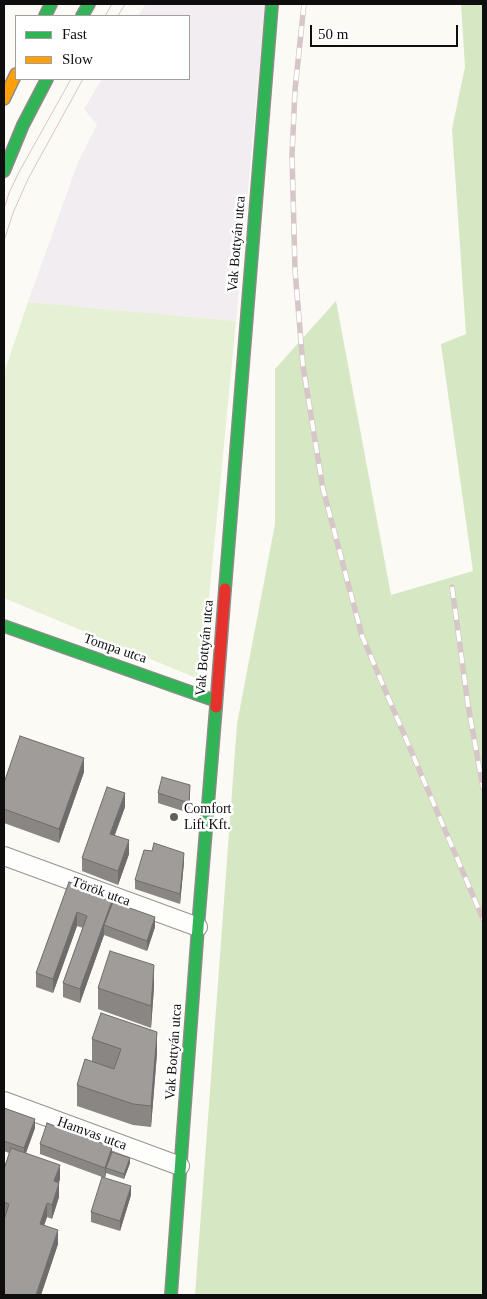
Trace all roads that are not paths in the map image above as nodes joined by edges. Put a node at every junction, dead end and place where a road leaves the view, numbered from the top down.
1 (272, 4) edge
2 (15, 76) edge
3 (46, 80) edge
4 (4, 99) edge
5 (4, 171) edge
6 (4, 626) edge
7 (216, 700) junction
8 (4, 856) edge
9 (198, 927) junction
10 (4, 1101) edge
11 (180, 1166) junction
12 (170, 1295) edge

1 - 7 street, Vak Bottyán utca
2 - 4 street
3 - 5 street
6 - 7 street, Tompa utca
7 - 9 street, Vak Bottyán utca
8 - 9 street, Török utca
9 - 11 street, Vak Bottyán utca
10 - 11 street, Hamvas utca
11 - 12 street, Vak Bottyán utca

